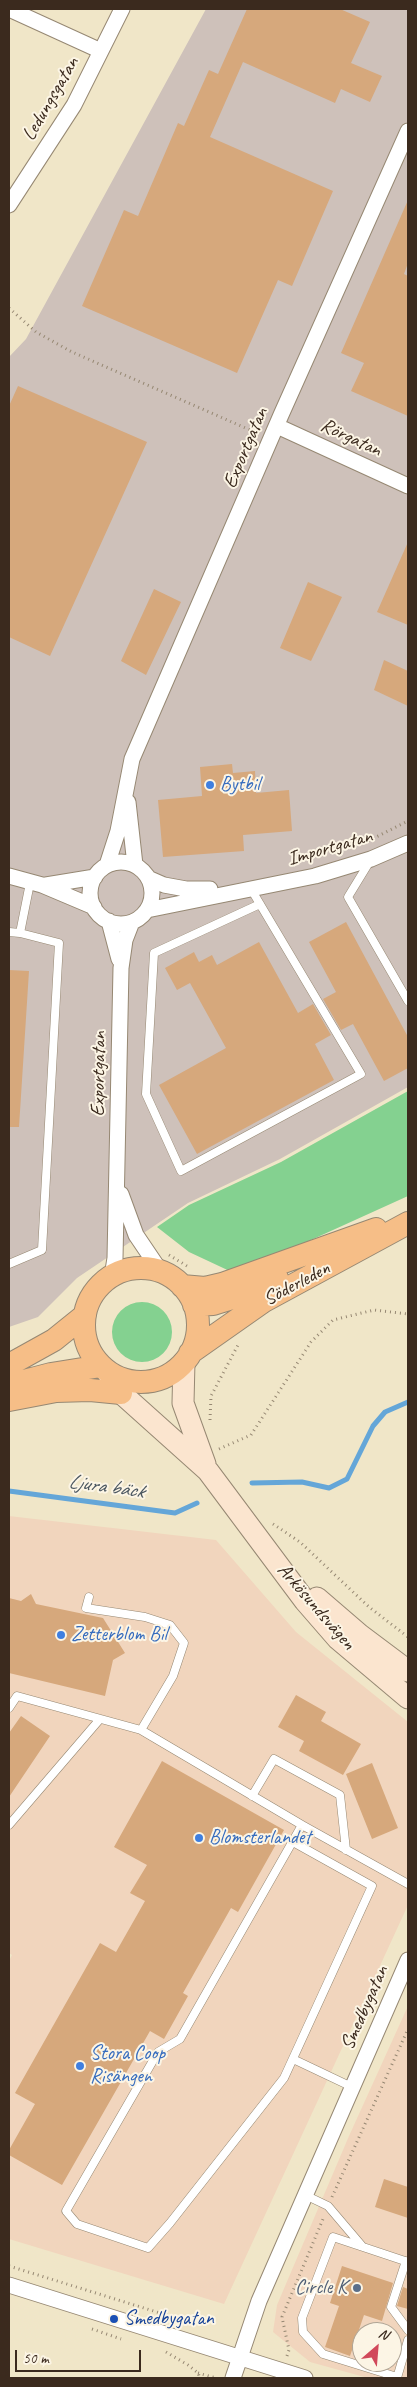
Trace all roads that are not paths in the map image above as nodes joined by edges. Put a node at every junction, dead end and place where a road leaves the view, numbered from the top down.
1 (9, 9) edge
2 (122, 9) edge
3 (101, 51) junction
4 (408, 131) edge
5 (9, 206) edge
6 (274, 433) junction
7 (408, 486) edge
8 (127, 783) junction
9 (408, 843) edge
10 (370, 859) junction
11 (108, 866) junction
12 (135, 866) junction
13 (9, 876) edge
14 (95, 877) junction
15 (148, 878) junction
16 (36, 884) junction
17 (256, 888) junction
18 (260, 904) junction
19 (94, 907) junction
20 (147, 910) junction
21 (109, 921) junction
22 (132, 922) junction
23 (9, 932) edge
24 (20, 933) junction
25 (120, 968) junction
26 (408, 1001) edge
27 (117, 1181) junction
28 (408, 1218) edge
29 (408, 1224) edge
30 (164, 1262) junction
31 (9, 1264) edge
32 (112, 1277) junction
33 (190, 1287) junction
34 (85, 1314) junction
35 (187, 1358) junction
36 (9, 1365) edge
37 (104, 1368) junction
38 (9, 1385) edge
39 (121, 1393) junction
40 (9, 1400) edge
41 (208, 1471) junction
42 (270, 1554) junction
43 (89, 1597) dead end
44 (408, 1671) edge
45 (408, 1698) edge
46 (9, 1708) edge
47 (100, 1719) junction
48 (141, 1730) junction
49 (252, 1796) junction
50 (9, 1825) edge
51 (302, 1825) junction
52 (293, 1842) junction
53 (346, 1850) junction
54 (408, 1884) edge
55 (408, 1960) edge
56 (293, 2060) junction
57 (352, 2087) junction
58 (305, 2195) junction
59 (364, 2247) junction
60 (407, 2262) edge
61 (9, 2284) edge
62 (408, 2330) edge
63 (408, 2340) edge
64 (240, 2358) junction
65 (233, 2378) edge
66 (305, 2378) edge
67 (397, 2378) edge

1 - 3 street
2 - 3 street, Ledungsgatan
3 - 5 street, Ledungsgatan
4 - 6 street, Exportgatan
6 - 7 street, Rörgatan
6 - 8 street, Exportgatan
8 - 11 street, Exportgatan
8 - 12 street, Exportgatan
9 - 10 street, Importgatan
10 - 17 street, Importgatan
10 - 26 lane
11 - 12 street
11 - 14 street
12 - 15 street
13 - 16 street
14 - 16 street
14 - 19 street
15 - 17 street, Importgatan
15 - 20 street
16 - 19 street
16 - 24 lane
17 - 18 lane
17 - 20 street, Importgatan
18 - 18 lane
19 - 21 street
20 - 22 street
21 - 22 street
21 - 25 street, Exportgatan
22 - 25 street, Exportgatan
23 - 24 lane
24 - 31 lane
25 - 27 street, Exportgatan
27 - 30 street, Exportgatan
27 - 32 street, Exportgatan
28 - 33 main road, Söderleden
29 - 35 main road, Söderleden
30 - 32 main road
30 - 33 main road
32 - 34 main road
33 - 35 main road
34 - 36 main road
34 - 37 main road
35 - 37 main road, Söderleden
35 - 41 main road, Arkösundsvägen
37 - 38 main road
37 - 39 main road, Arkösundsvägen
39 - 40 main road
39 - 41 main road, Arkösundsvägen
41 - 42 main road, Arkösundsvägen
42 - 44 main road, Arkösundsvägen
42 - 45 main road, Arkösundsvägen
43 - 48 lane
46 - 47 lane
47 - 48 lane
47 - 50 lane
48 - 49 lane
49 - 51 lane
49 - 53 lane
51 - 52 lane
51 - 53 lane
52 - 56 lane
52 - 56 lane
53 - 54 lane
55 - 57 street, Smedbygatan
56 - 57 lane
57 - 58 street, Smedbygatan
58 - 59 lane
58 - 64 street, Smedbygatan
59 - 60 lane
59 - 67 lane
60 - 62 lane
61 - 64 street
63 - 67 lane
64 - 65 street, Smedbygatan
64 - 66 street

